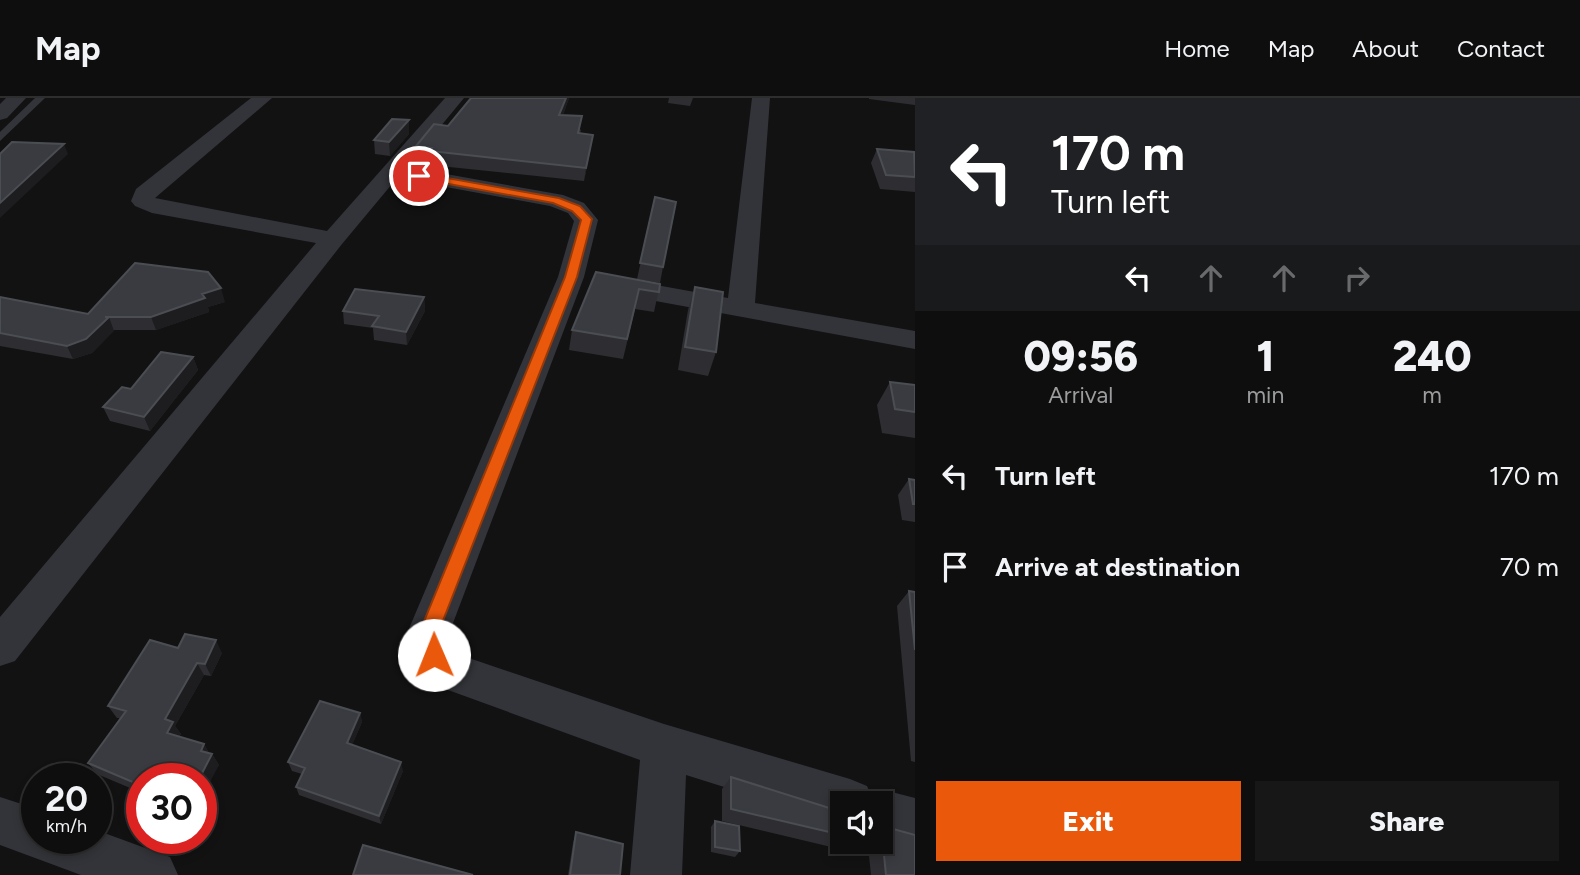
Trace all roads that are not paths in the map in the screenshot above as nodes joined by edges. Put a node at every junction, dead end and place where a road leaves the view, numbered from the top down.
1 (17, 98) edge
2 (40, 98) edge
3 (264, 98) edge
4 (455, 98) edge
5 (761, 98) edge
6 (0, 114) edge
7 (0, 138) edge
8 (392, 171) junction
9 (334, 239) junction
10 (571, 277) junction
11 (741, 309) junction
12 (915, 340) edge
13 (0, 648) edge
14 (664, 746) junction
15 (830, 797) edge
16 (893, 817) edge
17 (0, 821) edge
18 (915, 823) edge
19 (21, 828) edge
20 (92, 854) edge
21 (152, 875) edge
22 (656, 875) edge

1 - 6 street
2 - 7 lane
3 - 9 street
4 - 8 street
5 - 11 street
8 - 9 street
8 - 10 street
9 - 13 street
10 - 11 street
10 - 14 street
11 - 12 street
14 - 15 street
14 - 22 street
16 - 18 street
17 - 19 street
20 - 21 street

